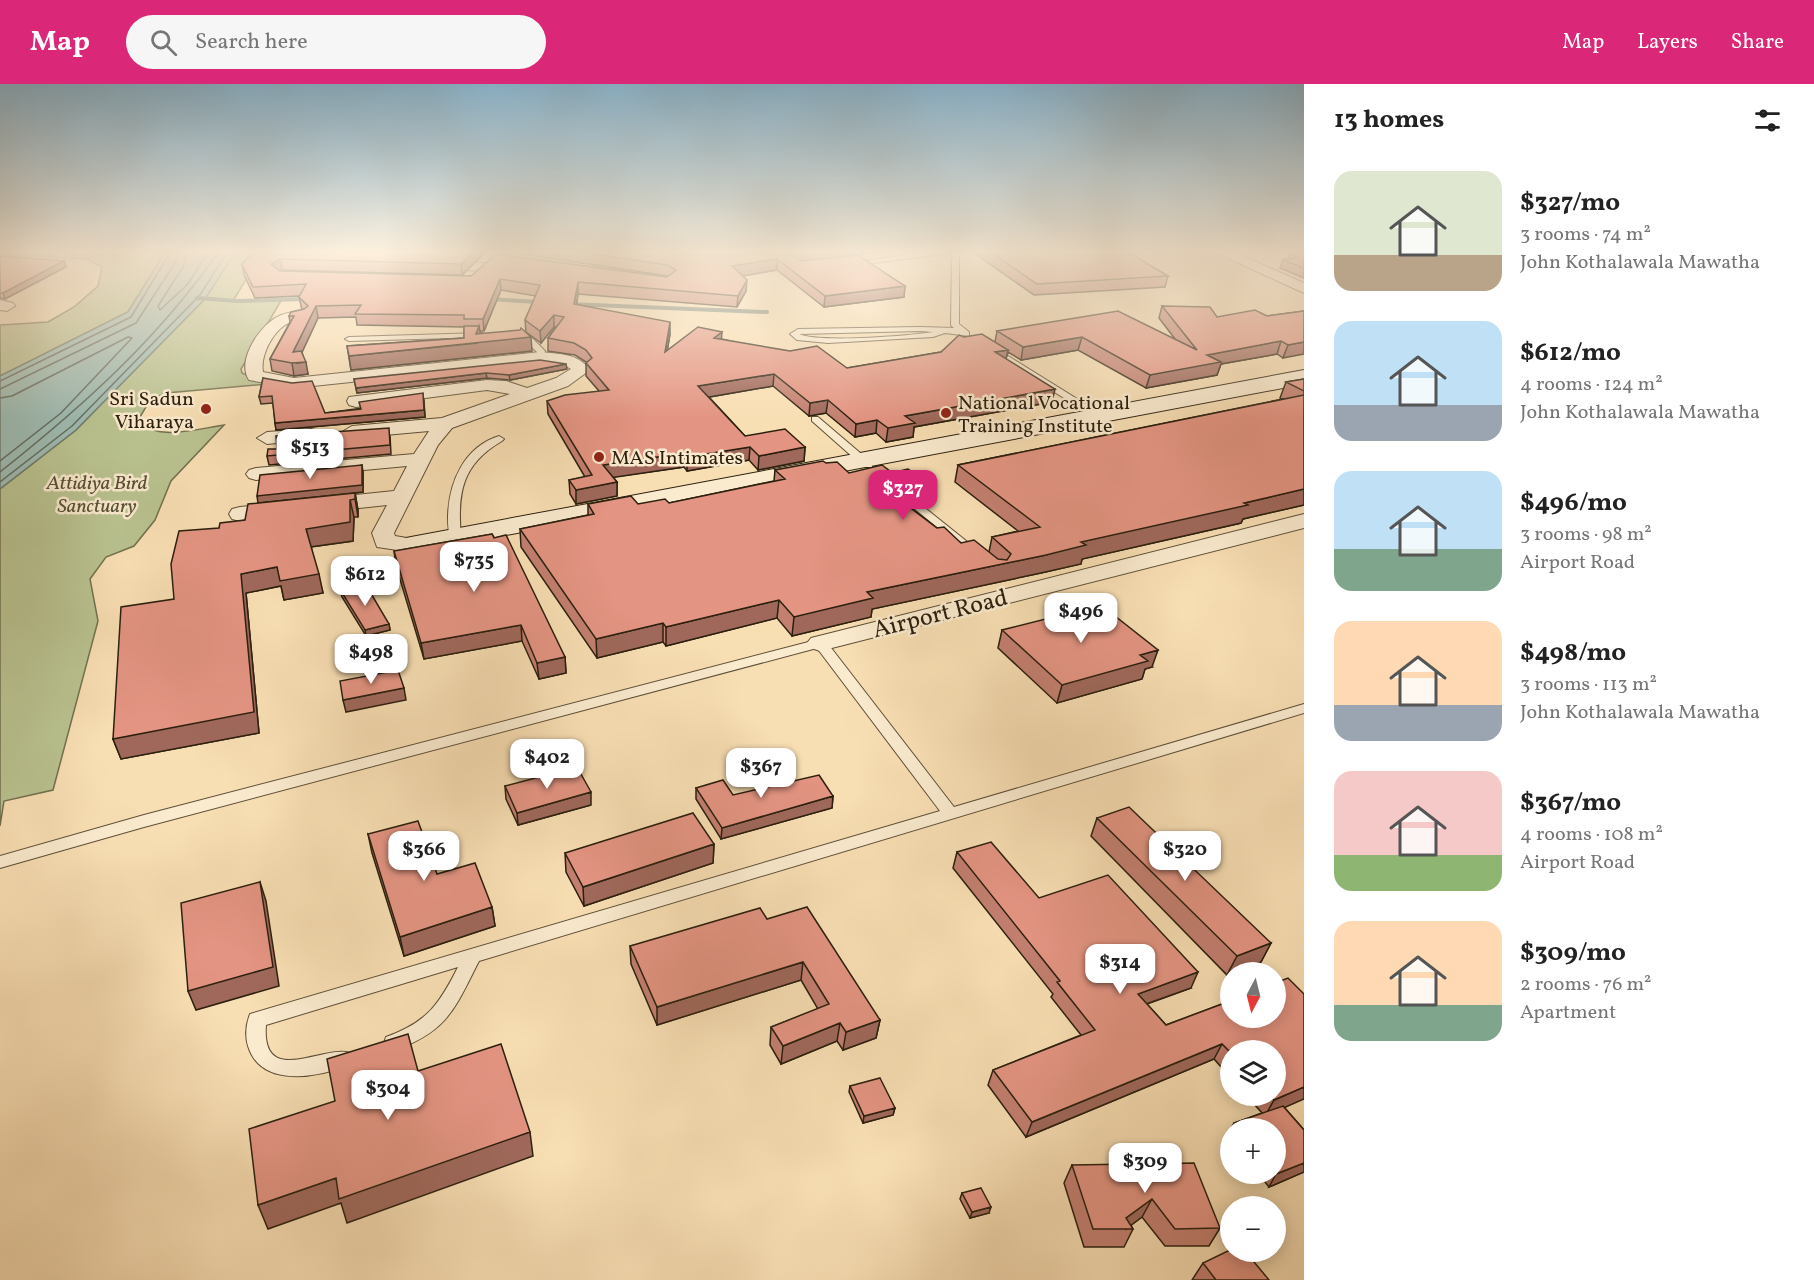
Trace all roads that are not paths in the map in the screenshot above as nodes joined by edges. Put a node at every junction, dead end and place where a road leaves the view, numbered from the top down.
1 (955, 307) edge
2 (300, 316) edge
3 (942, 331) junction
4 (962, 331) junction
5 (501, 334) edge
6 (489, 335) edge
7 (971, 337) edge
8 (349, 339) dead end
9 (981, 343) edge
10 (544, 350) junction
11 (1304, 377) edge
12 (528, 394) junction
13 (356, 401) dead end
14 (1098, 415) junction
15 (815, 419) edge
16 (445, 424) junction
17 (267, 438) dead end
18 (499, 439) dead end
19 (421, 459) junction
20 (862, 460) junction
21 (256, 474) dead end
22 (401, 497) junction
23 (240, 514) dead end
24 (1304, 521) edge
25 (455, 537) junction
26 (411, 545) joint
27 (990, 566) edge
28 (820, 643) junction
29 (1304, 708) edge
30 (951, 814) junction
31 (0, 862) edge
32 (473, 957) junction

1 - 4 lane
2 - 10 street
3 - 3 lane
3 - 4 lane
4 - 7 lane
5 - 10 lane
6 - 8 lane
9 - 14 lane
10 - 12 street
11 - 14 street
12 - 13 street
12 - 16 street
14 - 20 street
15 - 20 lane
16 - 17 street
16 - 19 street
18 - 25 lane
19 - 21 street
19 - 22 street
20 - 25 street
20 - 27 lane
22 - 23 street
22 - 26 street
24 - 28 street, Airport Road
25 - 26 street
28 - 30 lane
28 - 31 lane
29 - 30 lane
30 - 32 lane
32 - 32 lane

